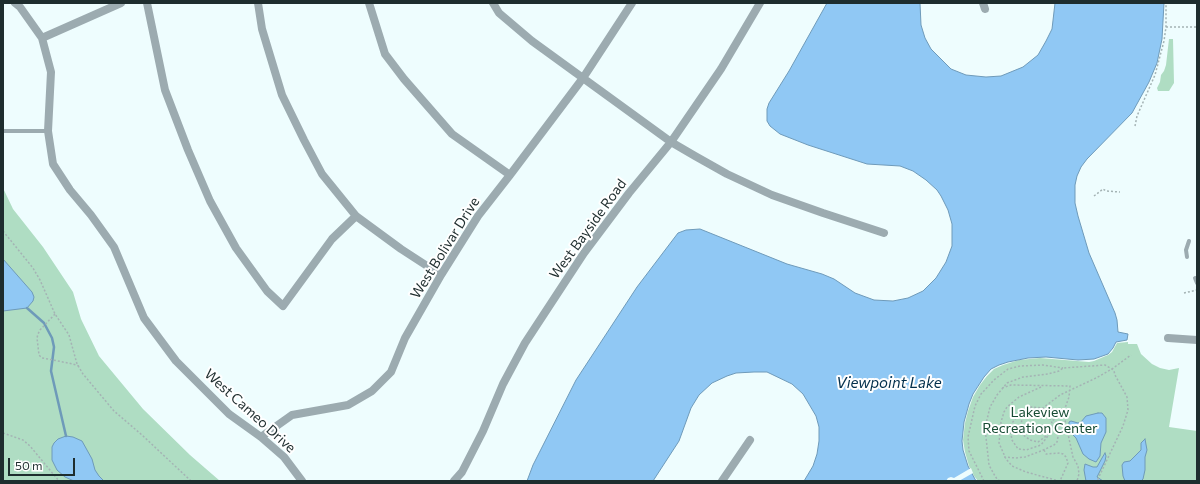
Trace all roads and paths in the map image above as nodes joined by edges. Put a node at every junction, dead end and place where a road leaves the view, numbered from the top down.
1 (15, 3) edge
2 (121, 3) edge
3 (147, 3) edge
4 (258, 3) edge
5 (369, 3) edge
6 (493, 3) edge
7 (632, 3) edge
8 (760, 3) edge
9 (1166, 3) edge
10 (1166, 27) junction
11 (1197, 27) edge
12 (42, 38) junction
13 (583, 78) junction
14 (1135, 126) dead end
15 (3, 131) edge
16 (48, 131) junction
17 (672, 142) junction
18 (510, 175) junction
19 (1120, 192) dead end
20 (1094, 196) dead end
21 (356, 216) junction
22 (3, 231) edge
23 (884, 233) dead end
24 (1189, 241) dead end
25 (1187, 258) dead end
26 (442, 275) junction
27 (1195, 278) dead end
28 (1197, 283) edge
29 (1197, 290) edge
30 (1184, 293) dead end
31 (56, 314) junction
32 (1168, 338) dead end
33 (1197, 340) edge
34 (1131, 355) dead end
35 (79, 366) junction
36 (1063, 368) junction
37 (1112, 369) junction
38 (1042, 386) junction
39 (1002, 388) junction
40 (1070, 390) junction
41 (1030, 407) junction
42 (1043, 408) junction
43 (1050, 419) junction
44 (3, 433) edge
45 (1050, 433) junction
46 (261, 437) junction
47 (750, 440) dead end
48 (1044, 450) junction
49 (1004, 457) junction
50 (59, 481) edge
51 (191, 481) edge
52 (302, 481) edge
53 (454, 481) edge
54 (722, 481) edge
55 (984, 481) edge
56 (1000, 481) edge
57 (1059, 481) edge
58 (1076, 481) edge
59 (1098, 481) edge

1 - 12 street, West Cameo Drive
2 - 12 street
3 - 21 street
4 - 21 street
5 - 18 street
6 - 13 street
7 - 13 street, West Bolivar Drive
8 - 17 street, West Bayside Road
9 - 10 path
10 - 11 path
10 - 14 path
12 - 16 street, West Cameo Drive
13 - 17 street
13 - 18 street, West Bolivar Drive
15 - 16 lane
16 - 46 street, West Cameo Drive
17 - 23 street
17 - 53 street, West Bayside Road
18 - 26 street, West Bolivar Drive
19 - 20 path
21 - 26 street
22 - 31 path
24 - 25 lane
26 - 46 street, West Bolivar Drive
27 - 28 lane
29 - 30 path
31 - 35 path
31 - 35 path
32 - 33 street
34 - 37 path
35 - 51 path
36 - 37 path
36 - 39 path
36 - 55 path
37 - 40 path
37 - 59 path
38 - 39 path
38 - 40 path
38 - 49 path
39 - 56 path
40 - 42 path
40 - 58 path
41 - 42 path
41 - 45 path
41 - 45 path
42 - 43 path
43 - 45 path
43 - 48 path
44 - 50 path
46 - 52 street, West Cameo Drive
47 - 54 street
48 - 49 path
48 - 57 path
49 - 57 path

